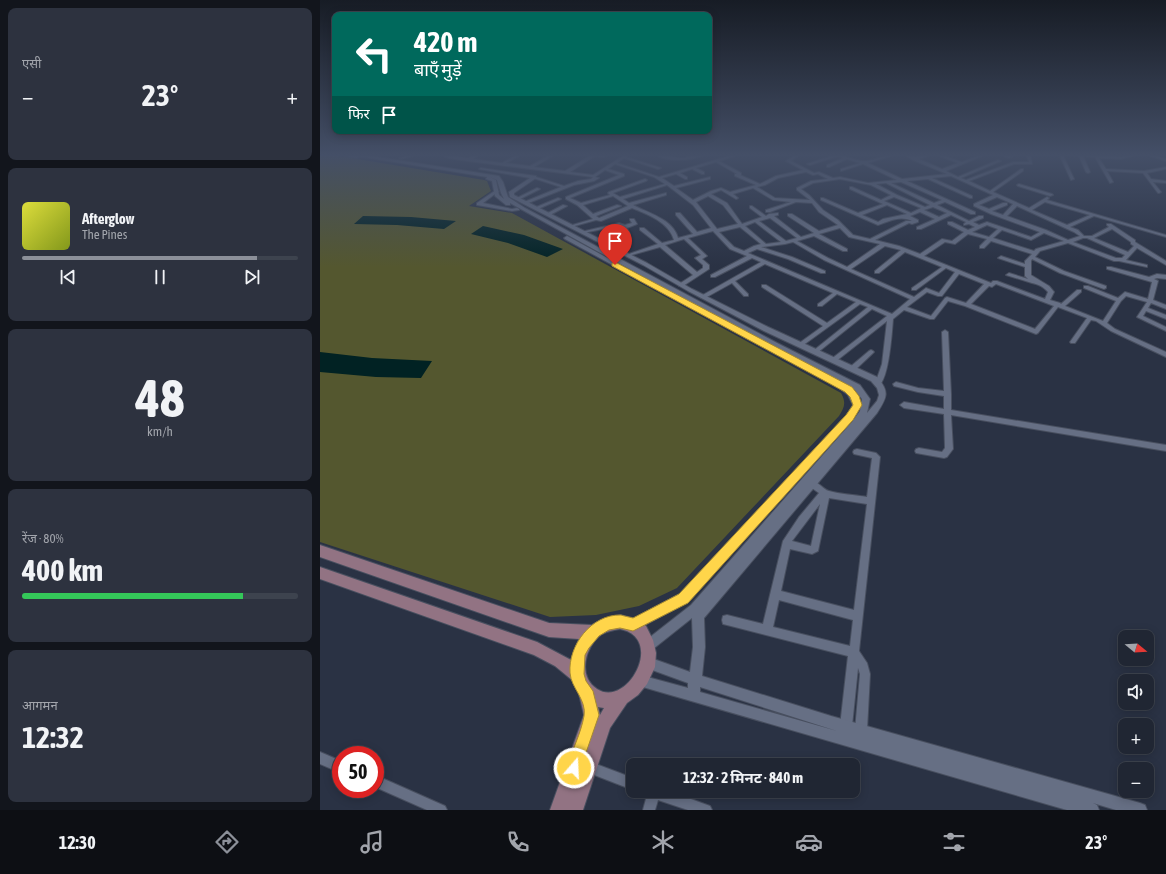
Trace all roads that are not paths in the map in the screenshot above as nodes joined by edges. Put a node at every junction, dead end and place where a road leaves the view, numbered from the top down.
1 (499, 191) edge
2 (498, 192) edge
3 (500, 192) edge
4 (511, 192) edge
5 (532, 192) edge
6 (554, 192) edge
7 (582, 192) edge
8 (613, 192) edge
9 (643, 192) edge
10 (678, 192) edge
11 (714, 192) edge
12 (725, 192) edge
13 (737, 192) edge
14 (762, 192) edge
15 (801, 192) edge
16 (860, 192) edge
17 (890, 192) edge
18 (905, 192) edge
19 (928, 192) edge
20 (958, 192) edge
21 (990, 192) edge
22 (1045, 192) edge
23 (613, 194) junction
24 (665, 194) dead end
25 (708, 194) junction
26 (729, 194) junction
27 (893, 195) junction
28 (997, 195) junction
29 (736, 198) dead end
30 (971, 198) dead end
31 (517, 199) junction
32 (559, 199) dead end
33 (619, 199) junction
34 (822, 199) dead end
35 (946, 200) junction
36 (1044, 200) junction
37 (798, 201) junction
38 (881, 201) junction
39 (692, 202) junction
40 (813, 202) junction
41 (526, 203) junction
42 (887, 204) junction
43 (1005, 204) dead end
44 (1016, 204) junction
45 (580, 205) junction
46 (630, 205) junction
47 (931, 205) junction
48 (565, 206) dead end
49 (619, 206) dead end
50 (752, 207) dead end
51 (536, 208) junction
52 (963, 208) junction
53 (517, 209) junction
54 (922, 209) junction
55 (1029, 210) junction
56 (989, 211) junction
57 (973, 213) dead end
58 (548, 214) junction
59 (678, 214) dead end
60 (776, 214) dead end
61 (950, 214) junction
62 (997, 214) junction
63 (1093, 214) junction
64 (790, 215) dead end
65 (858, 215) junction
66 (908, 215) junction
67 (764, 216) junction
68 (594, 217) junction
69 (981, 217) dead end
70 (1004, 217) junction
71 (939, 219) junction
72 (632, 220) dead end
73 (756, 221) junction
74 (914, 222) junction
75 (950, 223) dead end
76 (969, 223) junction
77 (990, 224) junction
78 (925, 225) junction
79 (571, 226) junction
80 (741, 226) junction
81 (841, 226) junction
82 (1112, 226) junction
83 (624, 227) junction
84 (958, 227) junction
85 (979, 227) junction
86 (1066, 227) junction
87 (1001, 228) junction
88 (642, 229) dead end
89 (715, 230) junction
90 (1044, 231) junction
91 (583, 232) junction
92 (968, 232) junction
93 (816, 233) junction
94 (696, 234) junction
95 (1166, 236) edge
96 (684, 237) junction
97 (1086, 238) junction
98 (801, 239) junction
99 (676, 240) junction
100 (991, 240) junction
101 (794, 241) junction
102 (870, 241) junction
103 (1068, 241) junction
104 (785, 243) junction
105 (605, 244) junction
106 (884, 244) junction
107 (660, 245) junction
108 (765, 245) junction
109 (1137, 245) junction
110 (756, 247) junction
111 (982, 248) dead end
112 (845, 250) dead end
113 (905, 250) junction
114 (744, 253) junction
115 (1128, 254) junction
116 (628, 255) junction
117 (1033, 255) junction
118 (752, 256) junction
119 (921, 256) junction
120 (1001, 258) dead end
121 (1121, 260) junction
122 (764, 262) junction
123 (1166, 263) edge
124 (946, 266) junction
125 (1028, 266) junction
126 (1145, 266) dead end
127 (1109, 268) dead end
128 (847, 269) junction
129 (959, 271) junction
130 (823, 272) dead end
131 (877, 272) dead end
132 (697, 275) junction
133 (1010, 275) dead end
134 (714, 276) dead end
135 (1166, 277) edge
136 (1149, 278) junction
137 (732, 280) junction
138 (1035, 282) junction
139 (988, 283) junction
140 (681, 285) junction
141 (764, 286) dead end
142 (1086, 287) dead end
143 (1104, 287) dead end
144 (914, 289) dead end
145 (1079, 291) dead end
146 (837, 292) junction
147 (746, 295) dead end
148 (914, 299) junction
149 (1047, 300) junction
150 (1119, 300) junction
151 (704, 301) junction
152 (1149, 301) junction
153 (860, 302) junction
154 (820, 305) dead end
155 (967, 305) junction
156 (1060, 305) junction
157 (872, 307) junction
158 (1166, 307) edge
159 (903, 308) junction
160 (1145, 309) junction
161 (892, 317) junction
162 (1090, 317) junction
163 (1166, 317) edge
164 (1104, 324) junction
165 (827, 326) junction
166 (1166, 329) edge
167 (945, 332) dead end
168 (1073, 342) dead end
169 (800, 345) junction
170 (814, 352) junction
171 (871, 352) dead end
172 (1166, 355) edge
173 (833, 360) junction
174 (852, 369) junction
175 (878, 384) junction
176 (896, 384) dead end
177 (948, 394) junction
178 (904, 405) dead end
179 (948, 412) junction
180 (1166, 448) edge
181 (919, 451) dead end
182 (857, 452) dead end
183 (812, 484) junction
184 (826, 494) junction
185 (871, 501) junction
186 (786, 544) junction
187 (320, 552) edge
188 (320, 573) edge
189 (775, 594) junction
190 (858, 616) junction
191 (726, 620) dead end
192 (633, 625) junction
193 (767, 630) junction
194 (594, 632) junction
195 (649, 645) junction
196 (854, 652) junction
197 (648, 664) junction
198 (577, 674) junction
199 (695, 680) junction
200 (640, 681) junction
201 (586, 691) junction
202 (692, 696) junction
203 (620, 698) junction
204 (799, 712) junction
205 (797, 726) junction
206 (846, 726) junction
207 (861, 730) junction
208 (320, 758) edge
209 (332, 763) edge
210 (587, 767) junction
211 (626, 781) edge
212 (384, 785) edge
213 (651, 798) edge
214 (669, 798) edge
215 (442, 810) edge
216 (559, 810) edge
217 (574, 810) edge
218 (649, 810) edge
219 (703, 810) edge
220 (1092, 810) edge
221 (1140, 810) edge

1 - 53 street
2 - 53 street
3 - 151 street
4 - 31 street
5 - 31 street
6 - 41 street
7 - 45 street
8 - 23 street
9 - 33 street
10 - 39 street
11 - 25 street
12 - 26 street
13 - 26 street
14 - 37 street
15 - 40 street
16 - 38 street
17 - 27 street
18 - 47 street
19 - 35 street
20 - 30 street
21 - 28 street
22 - 36 street
23 - 33 street
23 - 45 street
24 - 46 street
25 - 39 street
25 - 80 street
26 - 29 street
27 - 38 street
27 - 54 street
28 - 44 street
28 - 56 street
31 - 41 street
32 - 51 street
33 - 46 street
34 - 65 street
35 - 47 street
35 - 52 street
36 - 55 street
36 - 63 street
37 - 40 street
37 - 67 street
38 - 42 street
39 - 89 street
40 - 81 street
41 - 51 street
42 - 65 street
42 - 66 street
43 - 56 street
44 - 55 street
44 - 70 street
45 - 68 street
46 - 68 street
46 - 99 street
47 - 54 street
47 - 61 street
48 - 58 street
49 - 68 street
50 - 67 street
51 - 58 street
52 - 57 street
52 - 61 street
53 - 192 street
54 - 66 street
54 - 71 street
55 - 86 street
56 - 62 street
58 - 79 street
59 - 94 street
60 - 67 street
61 - 71 street
61 - 76 street
62 - 70 street
62 - 77 street
63 - 82 street
63 - 86 street
63 - 95 street
64 - 93 street
65 - 66 street
66 - 74 street
67 - 73 street
67 - 98 street
68 - 79 street
69 - 76 street
70 - 90 street
71 - 78 street
72 - 83 street
73 - 80 street
73 - 104 street
74 - 78 street
74 - 78 street
74 - 102 street
75 - 84 street
76 - 84 street
76 - 85 street
77 - 85 street
77 - 87 street
79 - 91 street
80 - 89 street
80 - 108 street
81 - 93 street
81 - 102 street
82 - 97 street
82 - 109 street
83 - 91 street
83 - 105 street
84 - 92 street
85 - 92 street
86 - 97 street
87 - 90 street
87 - 100 street
88 - 107 street
89 - 94 street
89 - 114 street
90 - 103 street
91 - 105 street
92 - 100 street
92 - 119 street
93 - 98 street
93 - 112 street
94 - 96 street
96 - 99 street
96 - 132 street
97 - 103 street
97 - 115 street
98 - 101 street
99 - 107 street
100 - 111 street
100 - 117 street
101 - 104 street
101 - 128 street
102 - 106 street
103 - 117 street
103 - 121 street
104 - 108 street
105 - 116 street
106 - 113 street
106 - 128 street
107 - 116 street
107 - 132 street
108 - 110 street
109 - 115 street
109 - 123 street
110 - 114 street
110 - 130 street
113 - 119 street
113 - 131 street
114 - 118 street
115 - 121 street
116 - 140 street
117 - 125 street
117 - 143 street
118 - 122 street
118 - 134 street
119 - 124 street
120 - 125 street
121 - 126 street
122 - 137 street
122 - 146 street
124 - 129 street
124 - 144 street
125 - 138 street
127 - 136 street
128 - 148 street
129 - 139 street
129 - 148 street
132 - 140 street
133 - 138 street
135 - 136 street
136 - 152 street
137 - 147 street
137 - 151 street
138 - 149 street
139 - 149 street
139 - 155 street
140 - 151 street
141 - 165 street
142 - 150 street
145 - 156 street
146 - 153 street
146 - 154 street
148 - 159 street
149 - 156 street
150 - 152 street
150 - 164 street
151 - 169 street
151 - 195 street
152 - 158 street
152 - 160 street
153 - 157 street
153 - 165 street
155 - 156 street
155 - 159 street
156 - 162 street
157 - 161 street
157 - 170 street
159 - 161 street
160 - 163 street
160 - 166 street
161 - 173 street
161 - 175 street
162 - 164 street
162 - 168 street
164 - 172 street
165 - 169 street
167 - 177 street
169 - 170 street
170 - 173 street
171 - 174 street
173 - 174 street
174 - 175 street
175 - 183 street
176 - 177 street
177 - 179 street
178 - 179 street
179 - 180 street
179 - 181 street
182 - 185 street
183 - 184 street
183 - 199 street
184 - 185 street
184 - 186 street
184 - 186 street
185 - 190 street
186 - 189 street
187 - 194 main road
188 - 198 main road
189 - 190 street
189 - 193 street
190 - 196 street
191 - 193 street
192 - 194 main road
192 - 195 main road
193 - 196 street
194 - 198 main road
195 - 197 main road
196 - 206 street
196 - 207 street
197 - 199 street
197 - 200 main road
198 - 201 main road
199 - 202 street
199 - 204 street
200 - 202 street
200 - 203 main road
201 - 203 main road
201 - 216 main road
202 - 205 street
203 - 210 main road
204 - 205 street
204 - 206 street
205 - 220 street
206 - 207 street
207 - 221 street
208 - 209 street
210 - 211 street
210 - 217 main road
212 - 215 street
213 - 218 street
214 - 219 street

